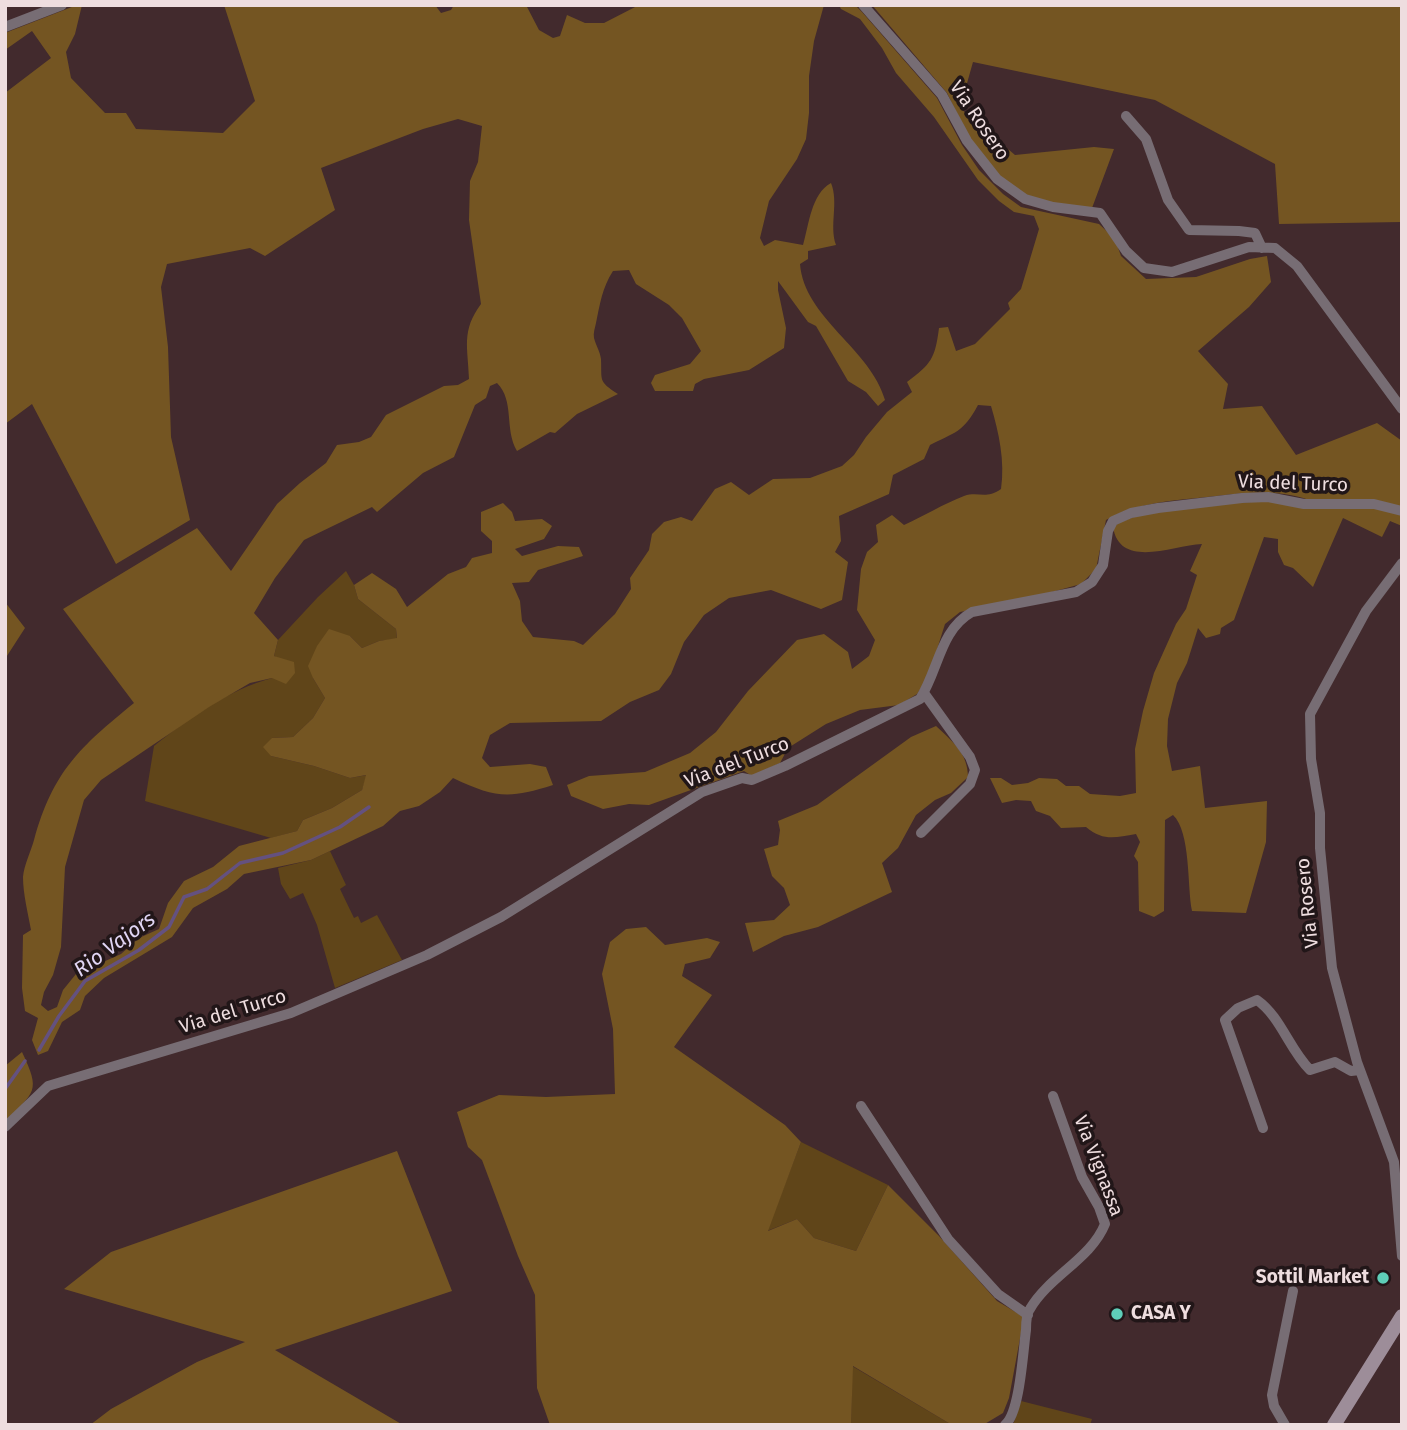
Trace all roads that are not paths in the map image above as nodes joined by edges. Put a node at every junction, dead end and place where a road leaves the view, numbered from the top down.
1 (62, 5) edge
2 (863, 5) edge
3 (5, 27) edge
4 (1126, 116) dead end
5 (1262, 248) junction
6 (1402, 409) edge
7 (1402, 511) edge
8 (1402, 563) edge
9 (923, 693) junction
10 (921, 833) dead end
11 (1360, 1070) junction
12 (1054, 1096) dead end
13 (861, 1106) dead end
14 (5, 1127) edge
15 (1263, 1128) dead end
16 (1402, 1255) edge
17 (1293, 1291) dead end
18 (1028, 1315) junction
19 (1402, 1316) edge
20 (1005, 1425) edge
21 (1285, 1425) edge
22 (1334, 1425) edge

1 - 3 street
2 - 5 street, Via Rosero
4 - 5 street
5 - 6 street
7 - 9 street, Via del Turco
8 - 11 street, Via Rosero
9 - 10 street
9 - 14 street, Via del Turco
11 - 15 street
11 - 16 street, Via Rosero
12 - 18 street, Via Vignassa
13 - 18 street
17 - 21 street
18 - 20 street, Via Vignassa
19 - 22 street

